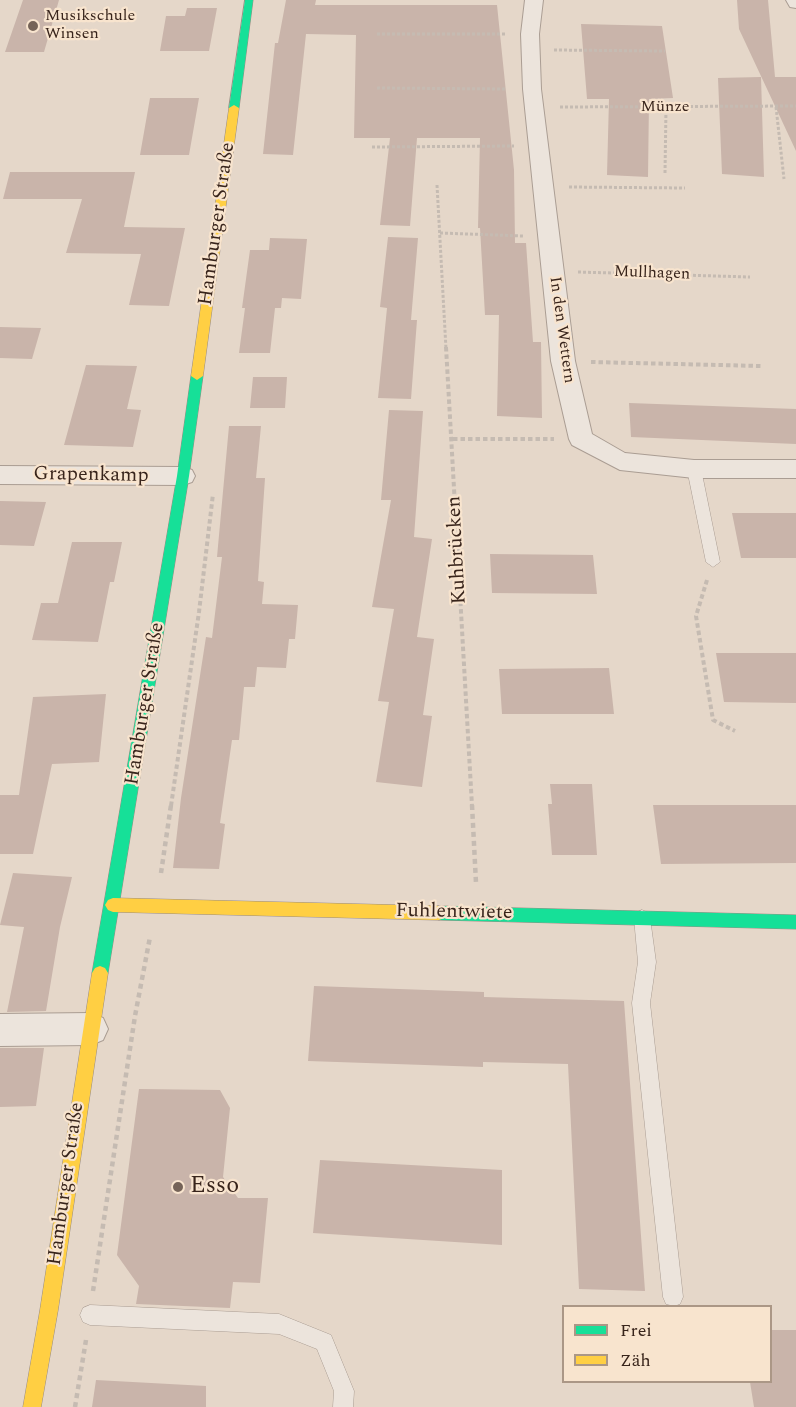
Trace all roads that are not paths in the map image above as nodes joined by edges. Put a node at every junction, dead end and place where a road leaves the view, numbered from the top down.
1 (249, 0) edge
2 (534, 0) edge
3 (694, 469) junction
4 (796, 469) edge
5 (0, 475) edge
6 (183, 476) junction
7 (713, 562) road end
8 (113, 905) junction
9 (642, 918) junction
10 (796, 922) edge
11 (91, 1029) junction
12 (0, 1030) edge
13 (673, 1297) dead end
14 (90, 1315) road end
15 (32, 1407) edge
16 (343, 1407) edge

1 - 6 main road, Hamburger Straße
2 - 3 street, In den Wettern
3 - 4 street
3 - 7 lane
5 - 6 street, Grapenkamp
6 - 8 main road, Hamburger Straße
8 - 9 main road, Fuhlentwiete
8 - 11 main road, Hamburger Straße
9 - 10 main road, Fuhlentwiete
9 - 13 lane
11 - 12 street
11 - 15 main road, Hamburger Straße
14 - 16 lane

